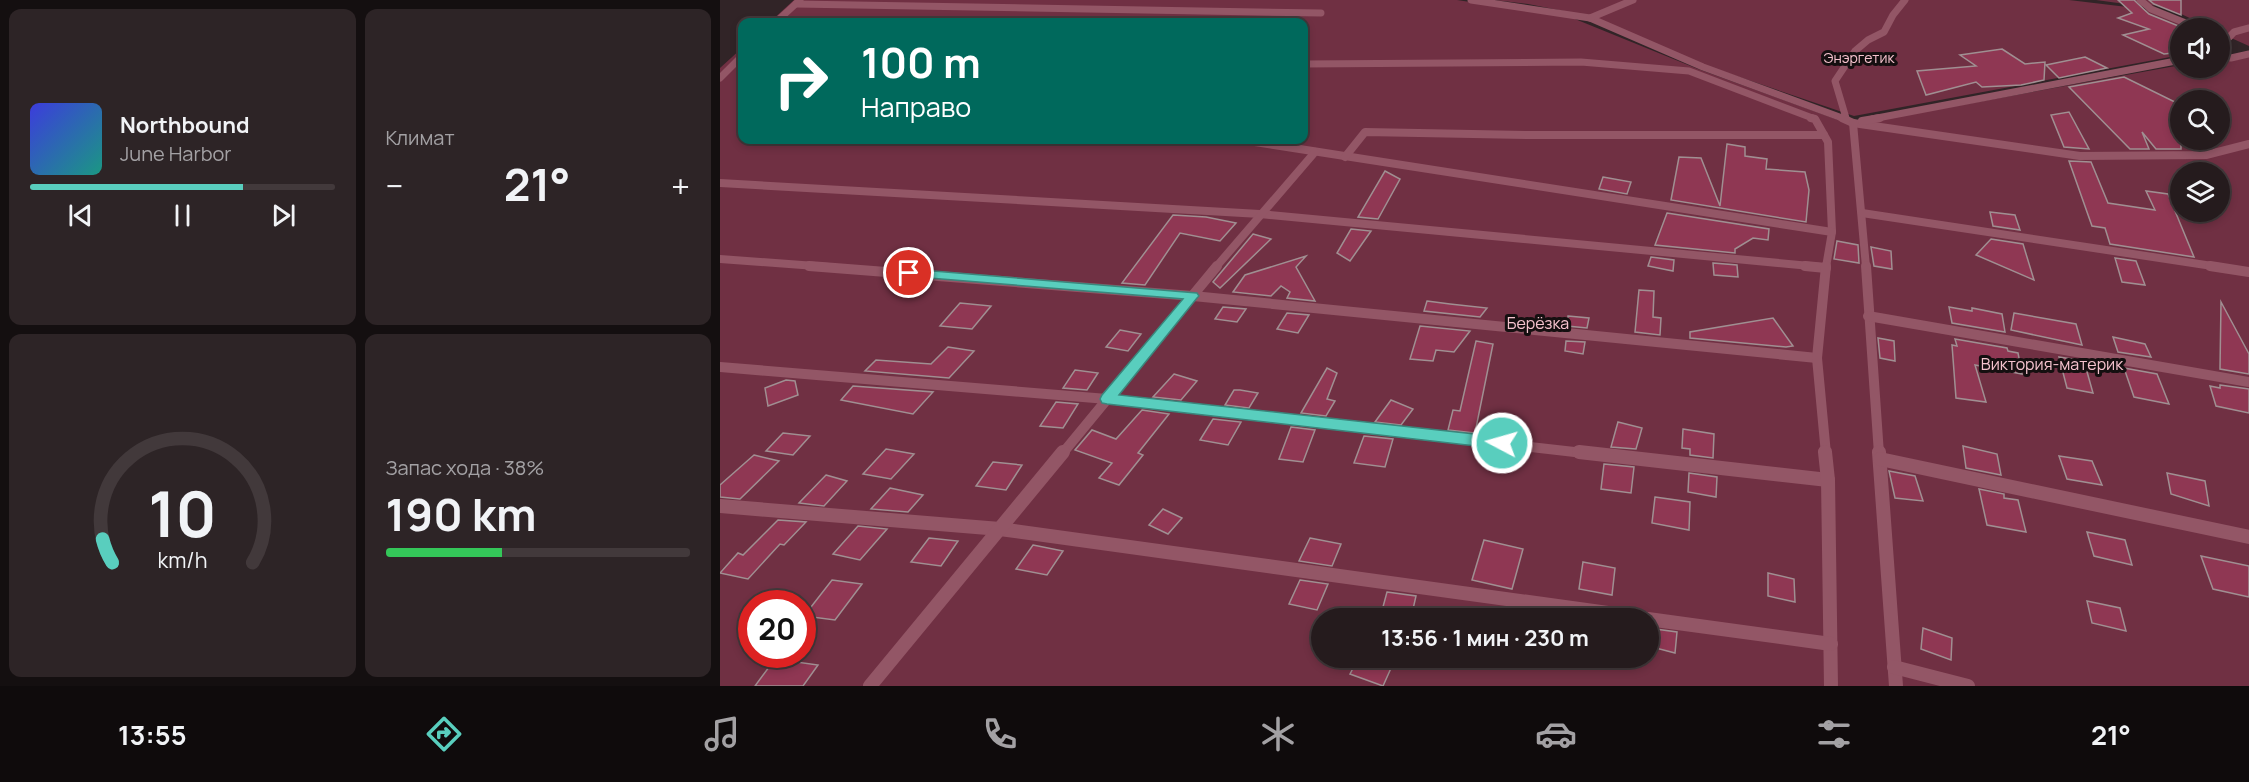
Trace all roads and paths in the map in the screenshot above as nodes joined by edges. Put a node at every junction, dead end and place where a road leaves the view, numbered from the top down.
1 (1471, 0) edge
2 (1633, 0) edge
3 (1905, 0) edge
4 (2140, 0) edge
5 (798, 2) edge
6 (1321, 13) dead end
7 (780, 18) edge
8 (1590, 18) junction
9 (2173, 18) edge
10 (2249, 28) edge
11 (2230, 35) edge
12 (2249, 54) edge
13 (2230, 58) edge
14 (738, 60) edge
15 (2170, 62) edge
16 (1308, 64) edge
17 (738, 65) edge
18 (727, 71) junction
19 (720, 78) edge
20 (1849, 121) junction
21 (1824, 135) junction
22 (1266, 144) edge
23 (2249, 144) edge
24 (1315, 152) junction
25 (1345, 157) junction
26 (720, 183) edge
27 (1862, 213) junction
28 (1260, 214) junction
29 (1832, 232) junction
30 (720, 259) edge
31 (1826, 268) junction
32 (2249, 272) edge
33 (1192, 296) junction
34 (1868, 316) junction
35 (1818, 358) junction
36 (720, 367) edge
37 (2249, 382) edge
38 (1107, 399) junction
39 (1880, 459) junction
40 (1828, 480) junction
41 (720, 506) edge
42 (1000, 529) junction
43 (2249, 537) edge
44 (1573, 608) edge
45 (1659, 620) edge
46 (1831, 644) junction
47 (1894, 667) junction
48 (870, 686) edge
49 (1831, 686) edge
50 (1896, 686) edge
51 (1968, 686) edge

1 - 8 lane
2 - 8 lane
3 - 20 lane
4 - 9 lane
5 - 6 lane
5 - 7 lane
8 - 20 lane
10 - 11 lane
12 - 13 lane
14 - 18 lane
15 - 20 lane
16 - 21 lane
17 - 18 lane
18 - 19 lane
20 - 23 lane
20 - 27 lane
21 - 25 lane
21 - 29 lane
22 - 24 lane
24 - 25 lane
24 - 28 lane
25 - 29 lane
26 - 28 lane
27 - 32 lane
27 - 34 lane
28 - 31 lane
28 - 33 lane
29 - 31 lane
30 - 33 lane
31 - 35 lane
33 - 35 lane
33 - 38 lane
34 - 37 lane
34 - 39 lane
35 - 40 lane
36 - 38 lane
38 - 40 lane
38 - 42 lane
39 - 43 lane
39 - 47 lane
40 - 46 lane
41 - 42 lane
42 - 44 lane
42 - 48 lane
45 - 46 lane
46 - 49 lane
47 - 50 lane
47 - 51 lane

